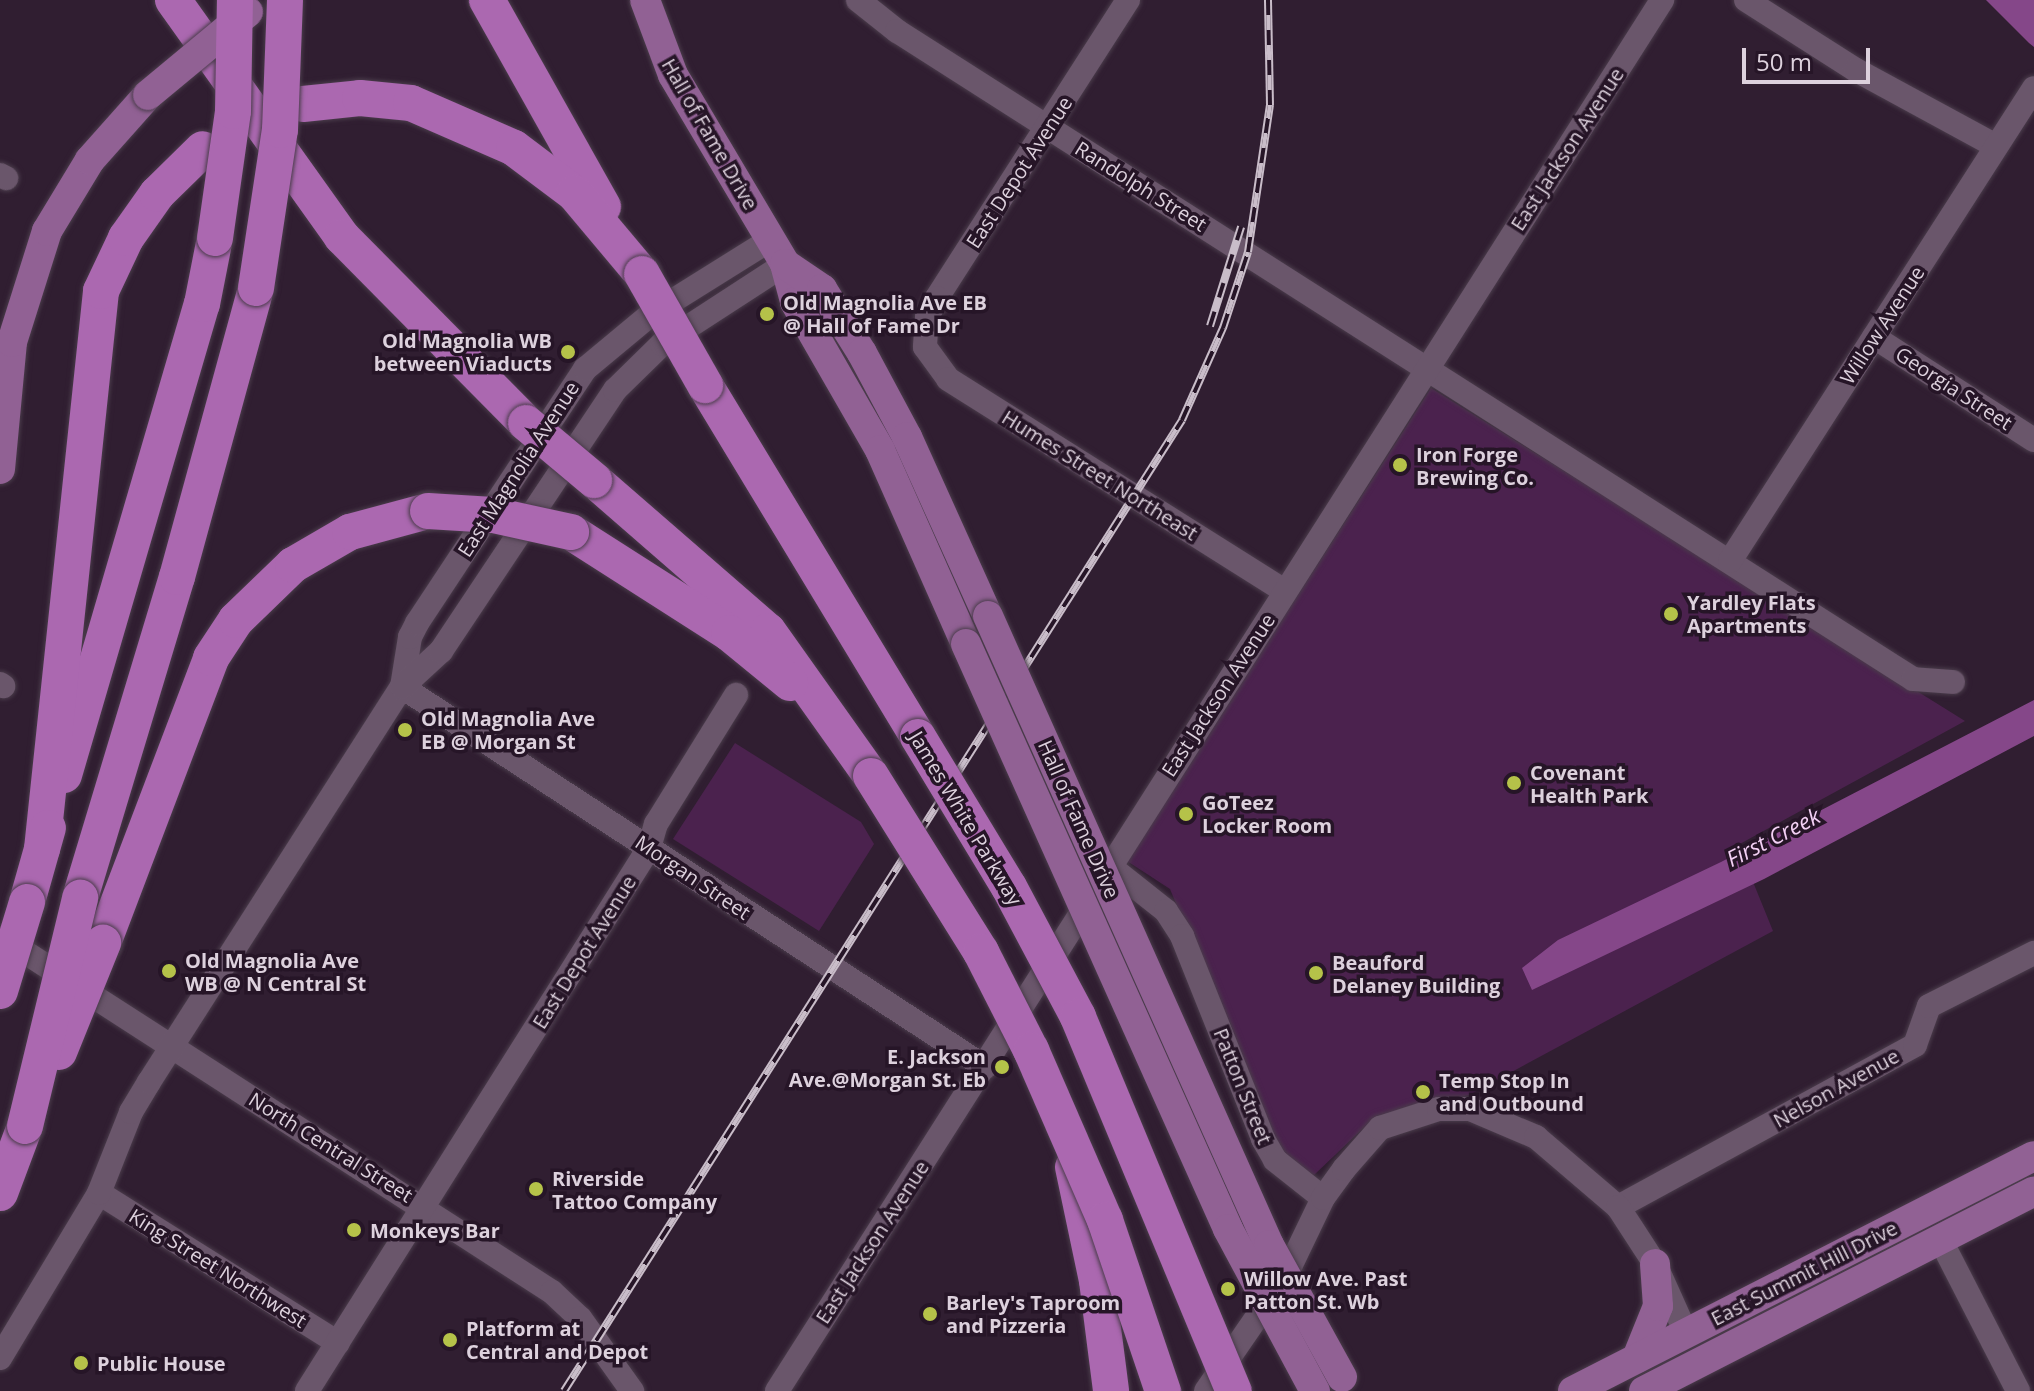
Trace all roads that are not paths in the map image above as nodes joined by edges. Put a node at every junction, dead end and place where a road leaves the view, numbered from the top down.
1 (173, 0) edge
2 (285, 0) edge
3 (487, 0) edge
4 (645, 0) edge
5 (858, 0) edge
6 (1128, 0) edge
7 (1662, 0) edge
8 (1746, 0) edge
9 (250, 3) edge
10 (2034, 88) edge
11 (1048, 127) junction
12 (1996, 146) junction
13 (778, 252) junction
14 (642, 274) junction
15 (1874, 337) junction
16 (925, 347) joint
17 (1428, 367) junction
18 (2034, 440) edge
19 (0, 469) edge
20 (1730, 561) junction
21 (1285, 591) junction
22 (1953, 682) dead end
23 (402, 687) junction
24 (736, 695) dead end
25 (828, 718) junction
26 (649, 848) junction
27 (42, 849) junction
28 (1108, 865) junction
29 (0, 936) edge
30 (2034, 953) edge
31 (0, 991) edge
32 (172, 1046) junction
33 (985, 1067) junction
34 (25, 1126) junction
35 (1066, 1134) junction
36 (2034, 1156) edge
37 (2034, 1191) edge
38 (0, 1193) edge
39 (99, 1193) junction
40 (1323, 1198) junction
41 (424, 1207) junction
42 (1618, 1207) junction
43 (1926, 1210) junction
44 (1940, 1239) junction
45 (1655, 1264) junction
46 (1686, 1333) junction
47 (338, 1343) junction
48 (0, 1358) edge
49 (1637, 1358) junction
50 (1701, 1361) junction
51 (1347, 1384) edge
52 (307, 1391) edge
53 (632, 1391) edge
54 (777, 1391) edge
55 (1111, 1391) edge
56 (1163, 1391) edge
57 (1206, 1391) edge
58 (1234, 1391) edge
59 (1315, 1391) edge
60 (1573, 1391) edge
61 (1644, 1391) edge
62 (2018, 1391) edge

1 - 25 highway, bridge
2 - 34 highway, bridge
3 - 14 highway
4 - 13 main road, Hall of Fame Drive
5 - 11 street, Randolph Street
6 - 11 street, East Depot Avenue
7 - 17 street, East Jackson Avenue
8 - 12 street
9 - 19 main road, bridge
9 - 27 highway, bridge
10 - 12 street, Willow Avenue
11 - 16 street, East Depot Avenue
11 - 17 street, Randolph Street
12 - 15 street, Willow Avenue
13 - 23 street, East Magnolia Avenue
13 - 23 street, East Magnolia Avenue
13 - 51 main road, Hall of Fame Drive, bridge
13 - 59 main road, Hall of Fame Drive, bridge
14 - 27 highway, bridge
14 - 58 highway, James White Parkway, bridge
15 - 18 street, Georgia Street
15 - 20 street, Willow Avenue
16 - 21 street, Humes Street Northeast
17 - 20 street, Randolph Street
17 - 21 street, East Jackson Avenue
20 - 22 street, Randolph Street
21 - 28 street, East Jackson Avenue
23 - 26 street, Morgan Street
23 - 32 street, East Magnolia Avenue
24 - 26 street, East Depot Avenue
25 - 34 highway, bridge
25 - 35 highway, bridge
26 - 33 street, Morgan Street
26 - 41 street, East Depot Avenue
27 - 31 highway, bridge
28 - 33 street, East Jackson Avenue
28 - 40 street, Patton Street
29 - 32 street, North Central Street
30 - 42 street, Nelson Avenue
32 - 39 street, East Magnolia Avenue
32 - 41 street, North Central Street
33 - 54 street, East Jackson Avenue
34 - 38 highway
35 - 55 highway, bridge
35 - 56 highway, bridge
36 - 43 main road, East Summit Hill Drive
37 - 44 main road, East Summit Hill Drive
39 - 47 street, King Street Northwest
39 - 48 street, East Magnolia Avenue
40 - 42 street
40 - 57 street
41 - 47 street, East Depot Avenue
41 - 53 street, North Central Street
42 - 45 street
43 - 44 main road
43 - 46 main road, East Summit Hill Drive
44 - 50 main road, East Summit Hill Drive
44 - 62 street
45 - 46 street
45 - 49 main road
46 - 49 main road, East Summit Hill Drive
46 - 50 main road
47 - 52 street, East Depot Avenue
49 - 60 main road, East Summit Hill Drive
50 - 61 main road, East Summit Hill Drive

